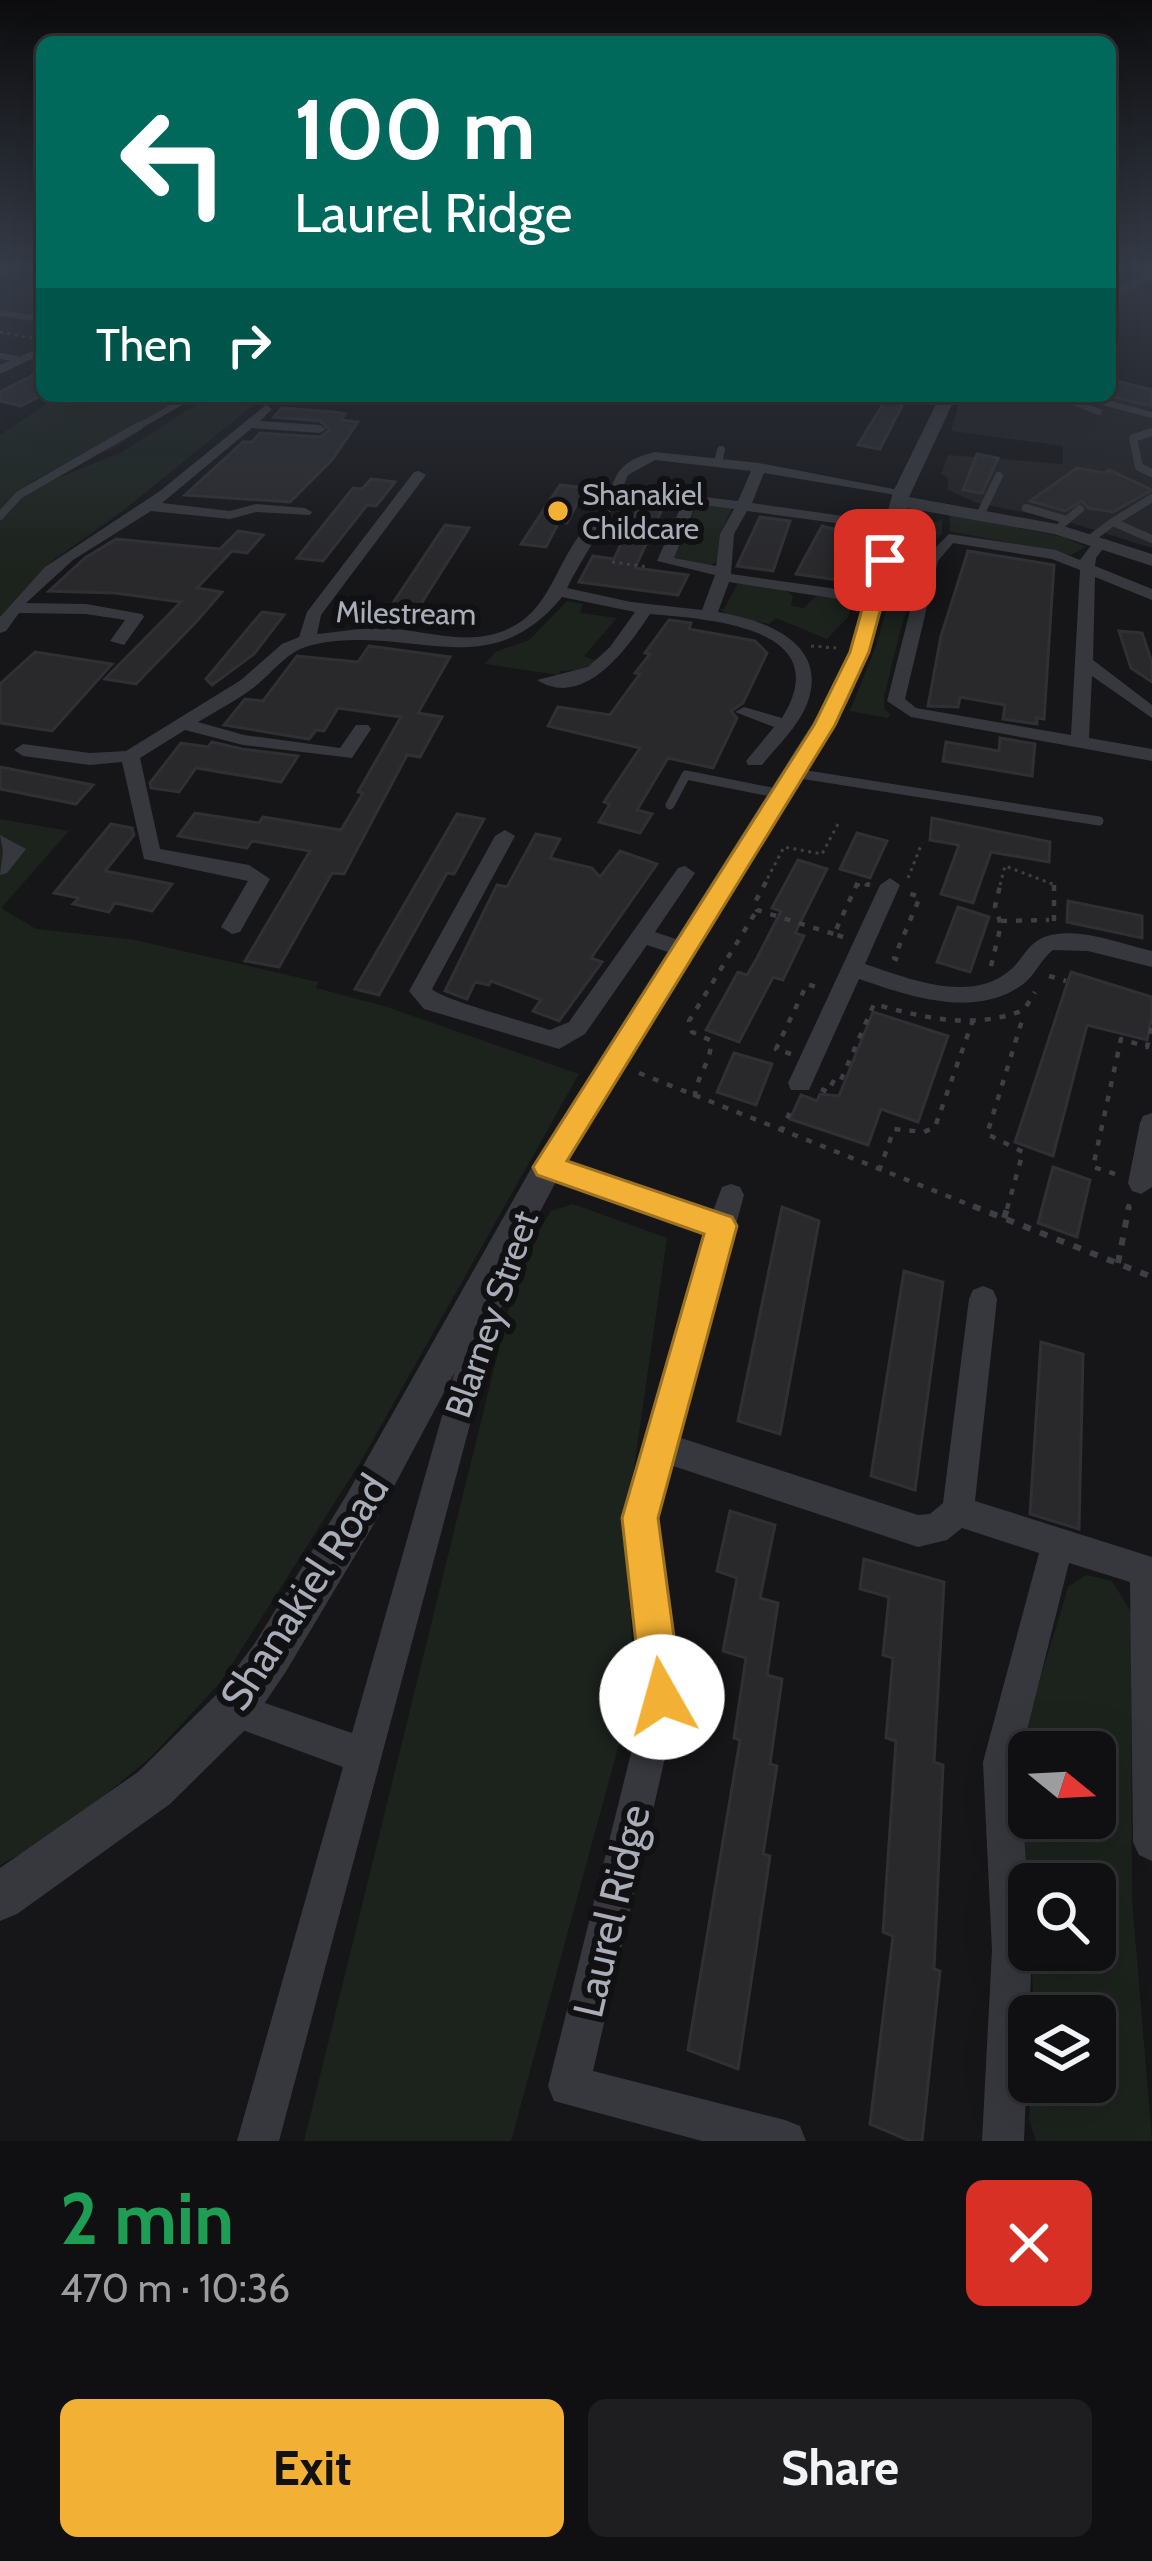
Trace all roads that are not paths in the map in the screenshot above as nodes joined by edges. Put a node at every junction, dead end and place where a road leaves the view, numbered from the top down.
1 (182, 402) edge
2 (945, 402) edge
3 (1081, 402) edge
4 (1109, 402) edge
5 (266, 410) dead end
6 (1152, 411) edge
7 (1099, 412) dead end
8 (248, 424) junction
9 (320, 429) dead end
10 (1152, 432) edge
11 (759, 467) junction
12 (1152, 473) edge
13 (419, 476) dead end
14 (999, 476) dead end
15 (634, 493) dead end
16 (901, 496) junction
17 (1152, 498) edge
18 (695, 499) junction
19 (743, 503) junction
20 (149, 506) junction
21 (1026, 508) dead end
22 (1080, 508) dead end
23 (305, 512) dead end
24 (981, 514) junction
25 (230, 515) junction
26 (0, 516) edge
27 (1113, 522) junction
28 (865, 523) dead end
29 (1062, 525) junction
30 (210, 536) dead end
31 (1152, 538) edge
32 (1096, 541) junction
33 (1152, 560) edge
34 (1088, 568) junction
35 (723, 574) junction
36 (558, 591) junction
37 (844, 595) dead end
38 (1152, 595) edge
39 (14, 608) junction
40 (646, 608) junction
41 (708, 616) junction
42 (0, 628) edge
43 (307, 640) junction
44 (118, 641) dead end
45 (1084, 662) junction
46 (546, 680) dead end
47 (744, 712) dead end
48 (1152, 713) edge
49 (184, 724) junction
50 (784, 724) junction
51 (362, 729) dead end
52 (1079, 742) junction
53 (23, 750) dead end
54 (130, 755) junction
55 (1152, 755) edge
56 (755, 761) dead end
57 (788, 783) junction
58 (670, 805) dead end
59 (1099, 821) dead end
60 (505, 836) dead end
61 (0, 841) edge
62 (0, 868) edge
63 (685, 873) dead end
64 (900, 889) road end
65 (232, 927) dead end
66 (642, 935) junction
67 (683, 950) junction
68 (1152, 958) edge
69 (843, 961) junction
70 (802, 1083) road end
71 (1152, 1123) edge
72 (548, 1167) junction
73 (1137, 1182) road end
74 (520, 1214) junction
75 (983, 1299) dead end
76 (660, 1446) junction
77 (958, 1511) junction
78 (1058, 1544) junction
79 (1149, 1572) edge
80 (233, 1710) junction
81 (365, 1754) junction
82 (1152, 1842) edge
83 (0, 1897) edge
84 (258, 2141) edge
85 (784, 2141) edge
86 (1004, 2141) edge

1 - 26 lane
2 - 16 street, Blarney Street
3 - 7 lane
4 - 6 lane
5 - 8 street
8 - 9 street
8 - 20 street
10 - 12 lane
11 - 16 street, Milestream
11 - 19 street
11 - 36 street, Milestream
13 - 43 street
14 - 24 lane
15 - 18 street
16 - 24 street
16 - 57 street, Blarney Street
17 - 27 lane
18 - 19 street
18 - 35 street
19 - 28 street
19 - 35 street
20 - 25 street
20 - 39 street
21 - 29 lane
22 - 29 lane
23 - 25 street
24 - 29 street
25 - 30 street
27 - 31 lane
27 - 32 lane
29 - 32 street
32 - 33 street
32 - 34 street
34 - 38 street
34 - 45 street
34 - 52 street
35 - 37 street
35 - 41 street
36 - 40 street
36 - 43 street, Milestream
39 - 42 street
39 - 44 street
40 - 41 street
40 - 46 street
41 - 50 street
43 - 49 street
45 - 48 street
45 - 52 street
47 - 50 street
49 - 51 street
49 - 54 street
50 - 56 street
52 - 55 street
53 - 54 street
54 - 65 street
57 - 58 lane
57 - 59 lane
57 - 67 street, Blarney Street
60 - 66 street
61 - 62 street
63 - 66 street
64 - 69 street
66 - 67 street
67 - 72 street, Blarney Street
68 - 69 street
69 - 70 street
71 - 73 street
72 - 74 street, Blarney Street
72 - 76 street, Laurel Ridge
74 - 80 street, Shanakiel Road
74 - 81 street, Blarney Street
75 - 77 street
76 - 77 street
76 - 85 street, Laurel Ridge
77 - 78 street
78 - 79 street
78 - 86 street
79 - 82 street
80 - 81 street
80 - 83 street, Shanakiel Road
81 - 84 street, Blarney Street

